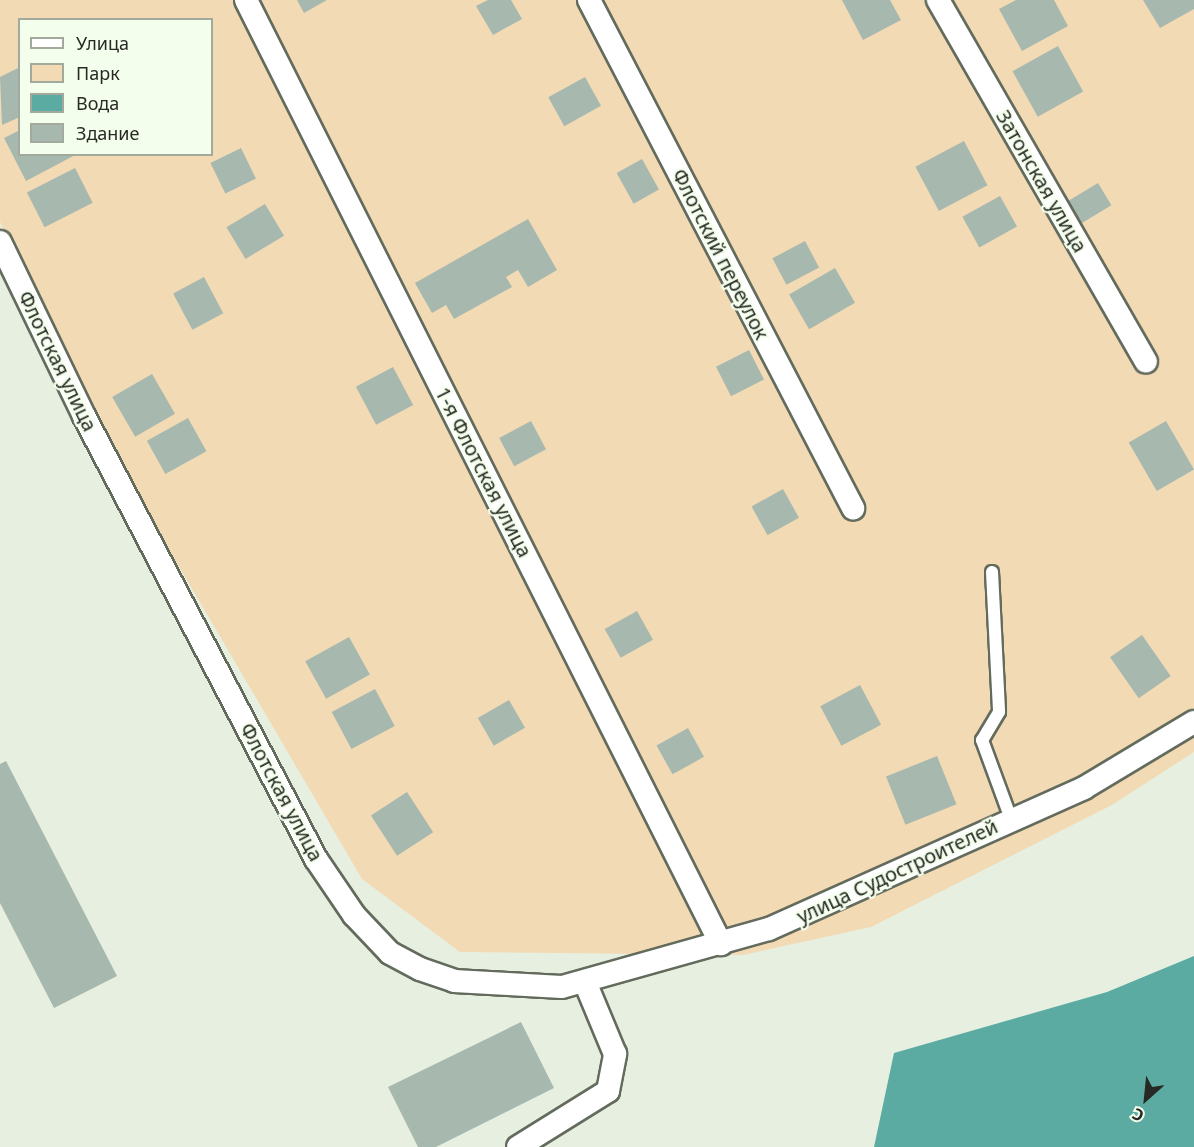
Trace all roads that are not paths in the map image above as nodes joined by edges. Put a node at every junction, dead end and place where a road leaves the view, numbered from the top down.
1 (246, 0) edge
2 (589, 0) edge
3 (938, 0) edge
4 (0, 242) edge
5 (1146, 361) dead end
6 (853, 508) dead end
7 (992, 572) dead end
8 (1194, 722) edge
9 (1011, 819) junction
10 (721, 944) junction
11 (585, 982) junction
12 (518, 1147) edge

1 - 10 street, 1-я Флотская улица
2 - 6 street, Флотский переулок
3 - 5 street, Затонская улица
4 - 11 street, Флотская улица
7 - 9 lane
8 - 9 street, улица Судостроителей
9 - 10 street, улица Судостроителей
10 - 11 street, улица Судостроителей
11 - 12 street

